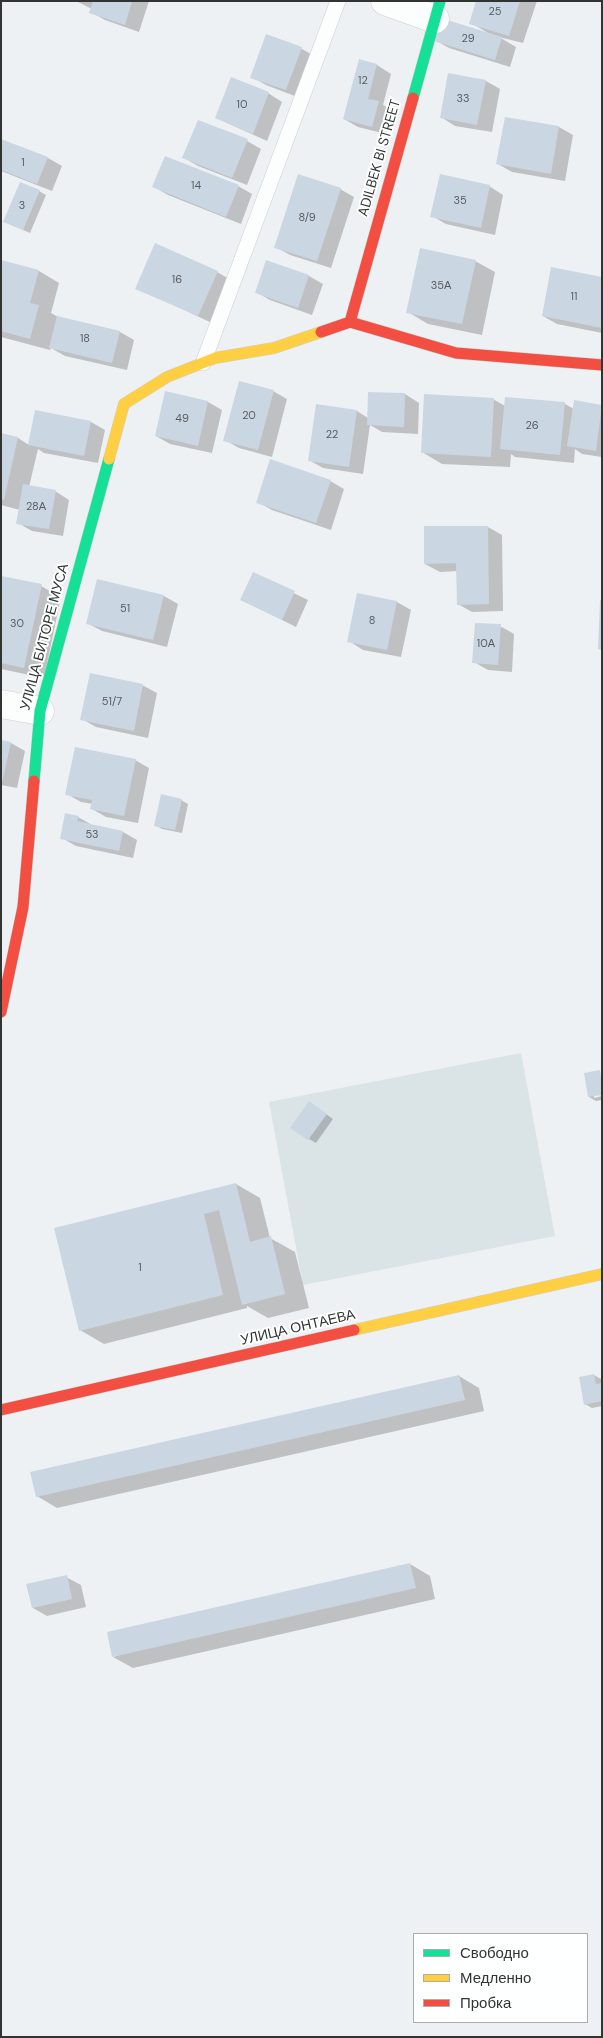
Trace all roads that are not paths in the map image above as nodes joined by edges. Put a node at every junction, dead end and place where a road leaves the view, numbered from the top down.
1 (338, 1) edge
2 (385, 1) edge
3 (437, 10) edge
4 (350, 322) junction
5 (208, 361) junction
6 (602, 365) edge
7 (1, 704) edge
8 (40, 711) junction
9 (1, 1012) edge
10 (602, 1274) edge
11 (1, 1410) edge

1 - 5 lane
2 - 3 street
3 - 4 street, ADILBEK BI STREET
4 - 5 street, УЛИЦА БИТОРЕ МУСА
4 - 6 street
5 - 8 street, УЛИЦА БИТОРЕ МУСА
7 - 8 street
8 - 9 street, УЛИЦА БИТОРЕ МУСА
10 - 11 street, УЛИЦА ОНТАЕВА

